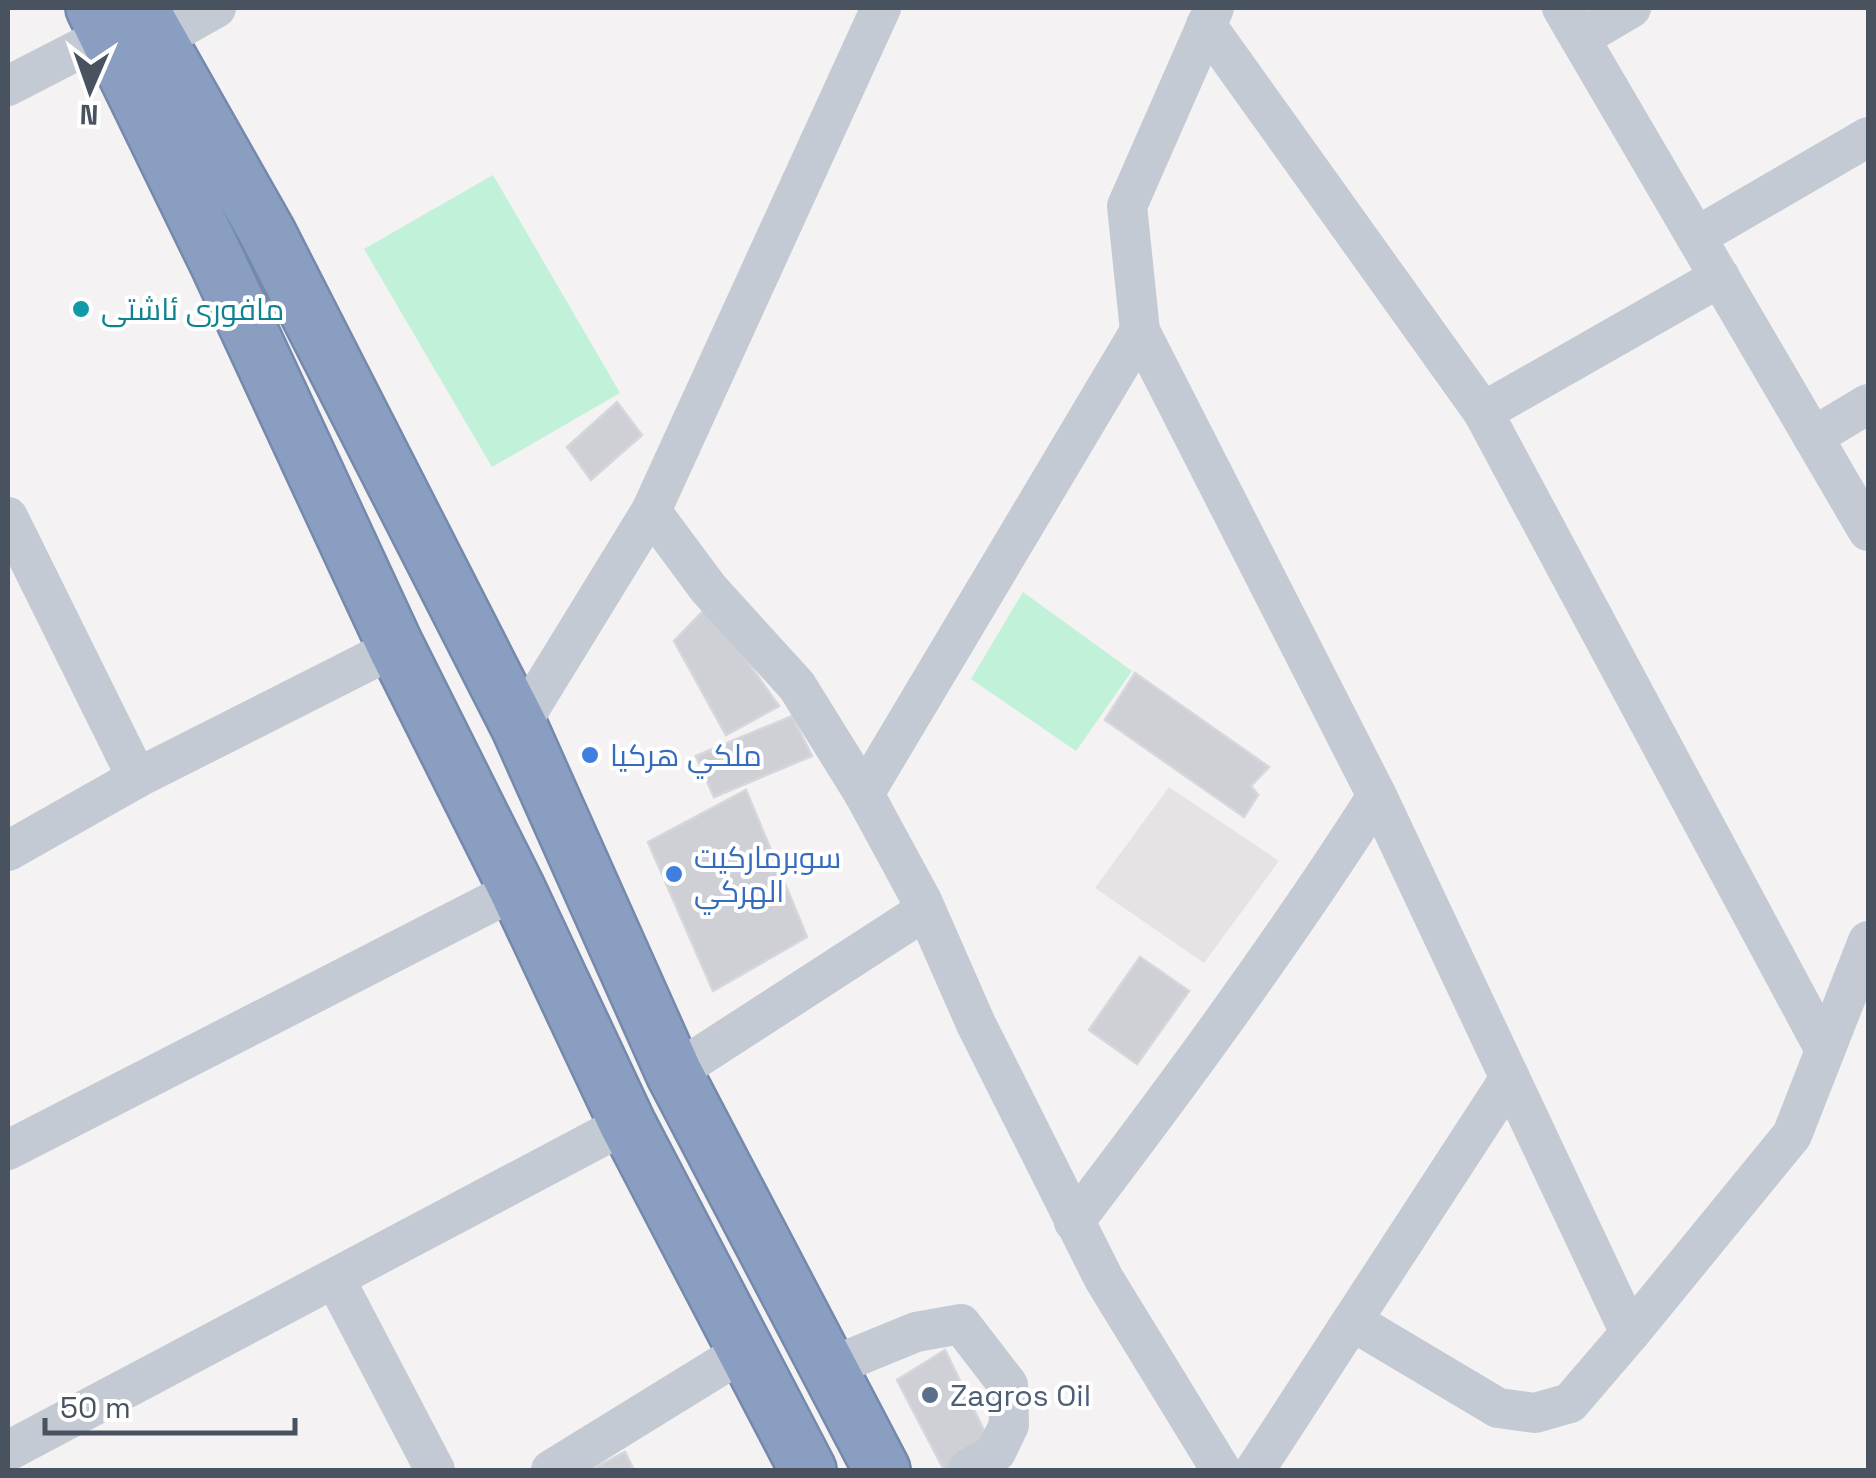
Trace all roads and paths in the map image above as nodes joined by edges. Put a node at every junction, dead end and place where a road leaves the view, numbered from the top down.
1 (216, 8) edge
2 (880, 8) edge
3 (1631, 8) edge
4 (1210, 16) edge
5 (124, 23) edge
6 (1571, 23) edge
7 (8, 86) edge
8 (1868, 136) edge
9 (266, 232) junction
10 (1696, 237) junction
11 (218, 262) junction
12 (1720, 277) junction
13 (1140, 332) junction
14 (1868, 404) edge
15 (1482, 412) junction
16 (1814, 437) junction
17 (651, 511) junction
18 (1868, 531) edge
19 (12, 540) edge
20 (396, 646) junction
21 (519, 726) junction
22 (136, 778) junction
23 (864, 794) junction
24 (1378, 796) junction
25 (8, 852) edge
26 (517, 889) junction
27 (922, 901) junction
28 (1868, 941) edge
29 (1826, 1050) junction
30 (674, 1073) junction
31 (1510, 1078) junction
32 (626, 1124) junction
33 (8, 1150) edge
34 (1074, 1222) junction
35 (335, 1279) junction
36 (1352, 1321) junction
37 (1630, 1333) junction
38 (744, 1350) junction
39 (828, 1368) junction
40 (8, 1451) edge
41 (436, 1470) edge
42 (550, 1470) edge
43 (808, 1470) edge
44 (882, 1470) edge
45 (967, 1470) edge
46 (1222, 1470) edge
47 (1255, 1470) edge

1 - 5 street
2 - 17 street
3 - 6 street
4 - 13 street
4 - 15 street
5 - 7 street
5 - 9 highway
5 - 11 highway
6 - 10 street
8 - 10 street
9 - 11 highway
9 - 21 highway
10 - 12 street
11 - 20 highway
12 - 15 street
12 - 16 street
13 - 23 street
13 - 24 street
14 - 16 street
15 - 29 street
16 - 18 street
17 - 21 street
17 - 23 street
19 - 22 street
20 - 22 street
20 - 26 highway
21 - 30 highway
22 - 25 street
23 - 27 street
24 - 31 street
24 - 34 street
26 - 32 highway
26 - 33 street
27 - 30 street
27 - 34 street
28 - 29 street
29 - 37 street
30 - 39 highway
31 - 36 street
31 - 37 street
32 - 35 street
32 - 38 highway
34 - 46 street
35 - 40 street
35 - 41 street
36 - 37 street
36 - 47 street
38 - 42 street
38 - 43 highway
39 - 44 highway
39 - 45 street

